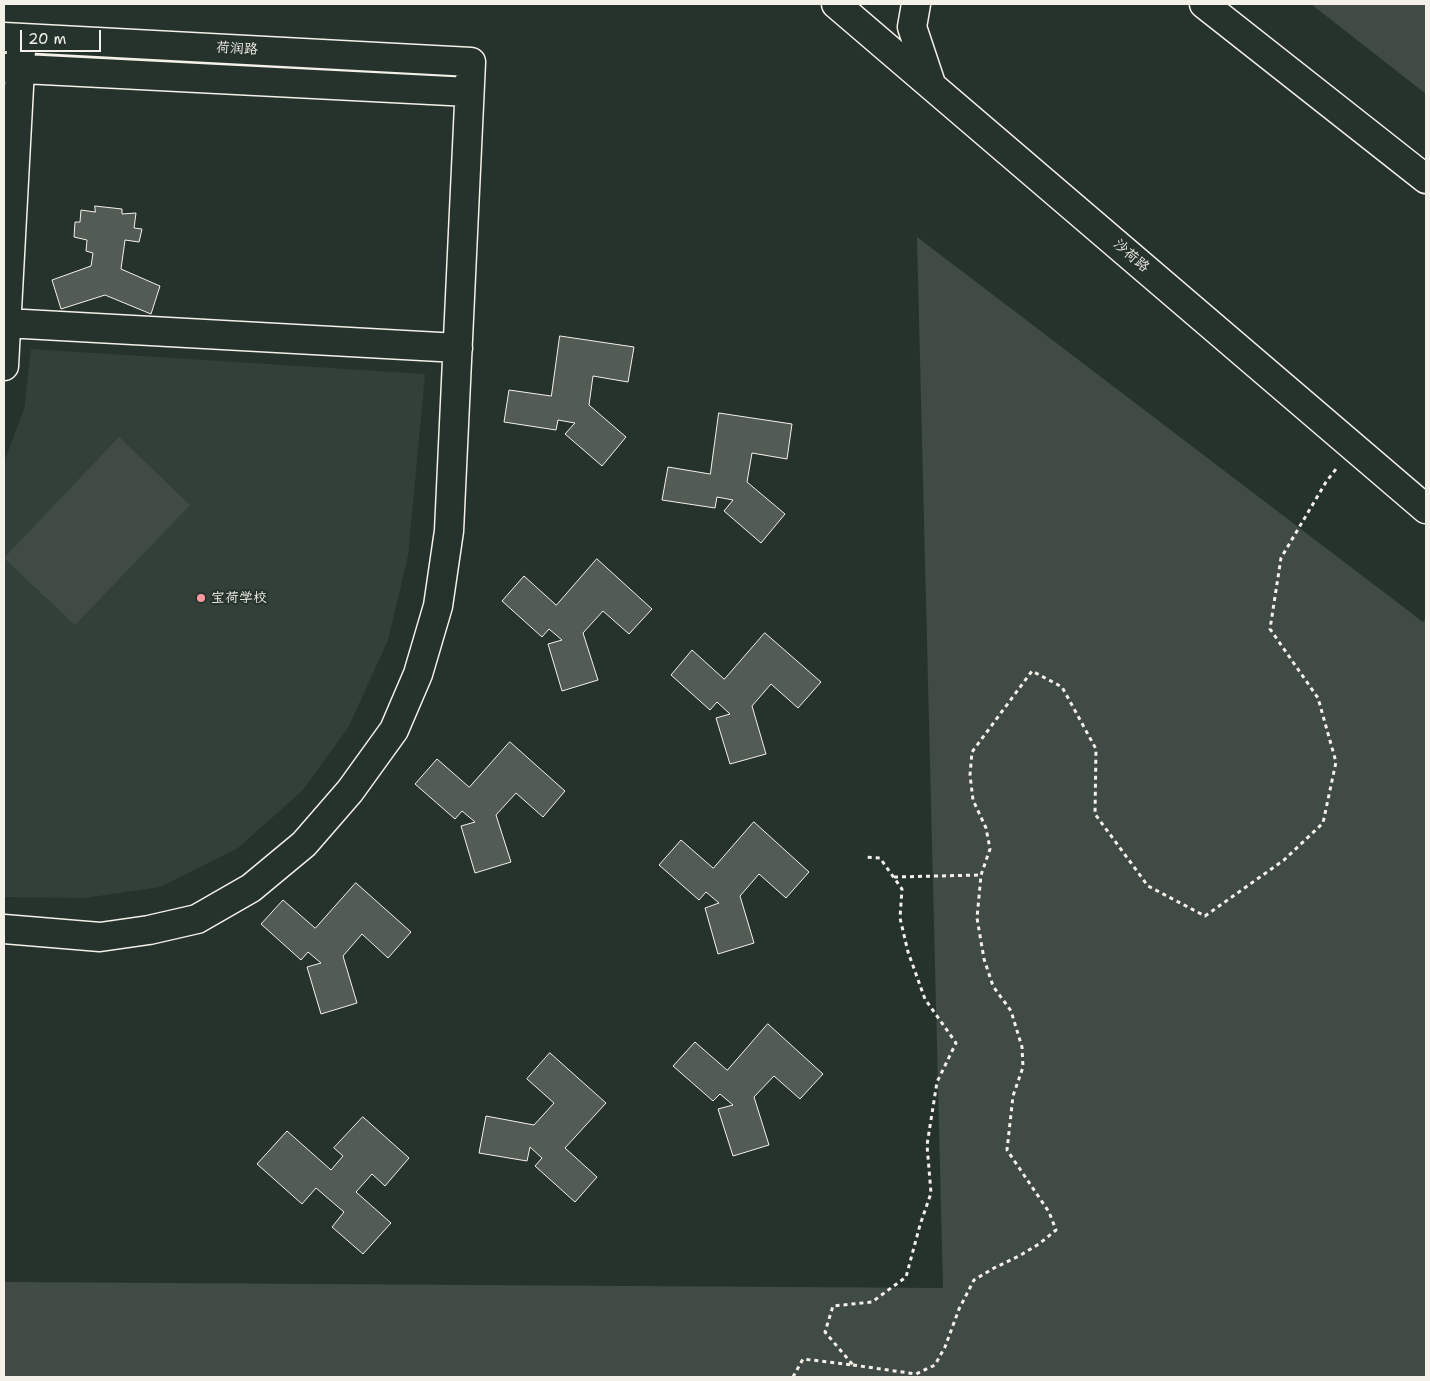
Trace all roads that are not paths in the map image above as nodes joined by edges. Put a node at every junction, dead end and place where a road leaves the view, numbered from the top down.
1 (836, 4) edge
2 (916, 4) edge
3 (1204, 4) edge
4 (13, 37) edge
5 (12, 69) edge
6 (931, 85) junction
7 (469, 92) junction
8 (1426, 179) edge
9 (6, 323) junction
10 (458, 348) junction
11 (4, 366) edge
12 (1426, 509) edge
13 (4, 929) edge

1 - 6 street, 沙荷路
2 - 6 street
3 - 8 street
4 - 5 street
4 - 7 street, 荷润路
5 - 7 street
5 - 9 street
6 - 12 street, 沙荷路
7 - 10 street
9 - 10 street
9 - 11 street
10 - 13 street

